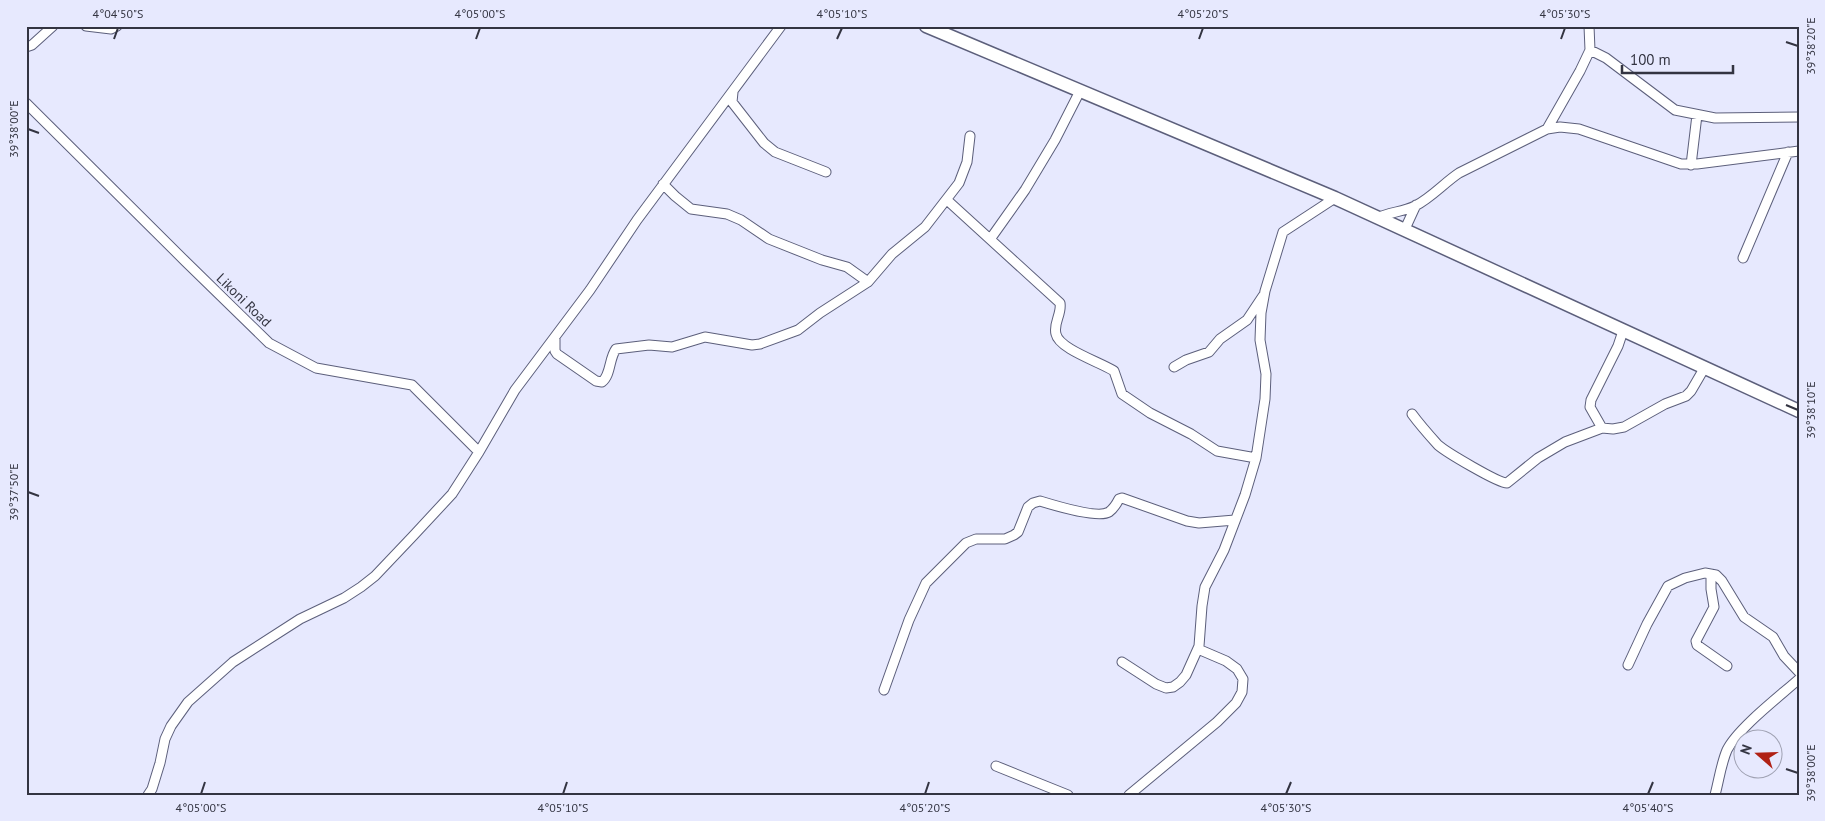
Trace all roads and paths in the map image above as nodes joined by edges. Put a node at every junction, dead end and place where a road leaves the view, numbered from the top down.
1 (53, 26) edge
2 (86, 26) edge
3 (117, 26) edge
4 (781, 26) edge
5 (926, 26) edge
6 (1589, 26) edge
7 (26, 47) edge
8 (1590, 50) junction
9 (734, 90) junction
10 (1080, 91) junction
11 (26, 103) edge
12 (1697, 115) junction
13 (1799, 117) edge
14 (1547, 129) junction
15 (970, 136) dead end
16 (1799, 151) edge
17 (1788, 152) junction
18 (1690, 165) junction
19 (826, 172) dead end
20 (663, 184) junction
21 (1335, 198) junction
22 (947, 200) junction
23 (1416, 205) junction
24 (1377, 218) junction
25 (1405, 229) junction
26 (991, 238) junction
27 (1743, 258) dead end
28 (868, 282) junction
29 (1265, 293) junction
30 (1623, 330) junction
31 (554, 339) junction
32 (1174, 367) dead end
33 (1705, 367) junction
34 (1799, 411) edge
35 (1412, 414) dead end
36 (1602, 428) junction
37 (479, 452) junction
38 (1256, 458) junction
39 (1235, 520) junction
40 (1711, 574) junction
41 (1198, 648) junction
42 (1122, 662) dead end
43 (1628, 665) dead end
44 (1727, 666) dead end
45 (1799, 672) edge
46 (1799, 679) edge
47 (884, 690) dead end
48 (996, 766) dead end
49 (148, 795) edge
50 (1068, 795) edge
51 (1129, 795) edge
52 (1715, 795) edge

1 - 7 street
2 - 3 street
4 - 9 street
5 - 10 street
6 - 8 street
8 - 12 street
8 - 14 street
9 - 19 street
9 - 20 street
10 - 21 street
10 - 26 street
11 - 37 street, Likoni Road
12 - 13 street
12 - 18 street
14 - 18 street
14 - 23 street
15 - 22 street
16 - 17 street
17 - 18 street
17 - 27 street
20 - 28 street
20 - 31 street
21 - 24 street
21 - 29 street
22 - 26 street
22 - 28 street
23 - 24 street
23 - 25 street
24 - 25 street
25 - 30 street
26 - 38 street
28 - 31 street
29 - 32 street
29 - 38 street
30 - 33 street
30 - 36 street
31 - 37 street
33 - 34 street
33 - 36 street
35 - 36 street
37 - 49 street
38 - 39 street
39 - 41 street
39 - 47 street
40 - 43 street
40 - 44 street
40 - 45 street
41 - 42 street
41 - 51 street
46 - 52 street
48 - 50 street

